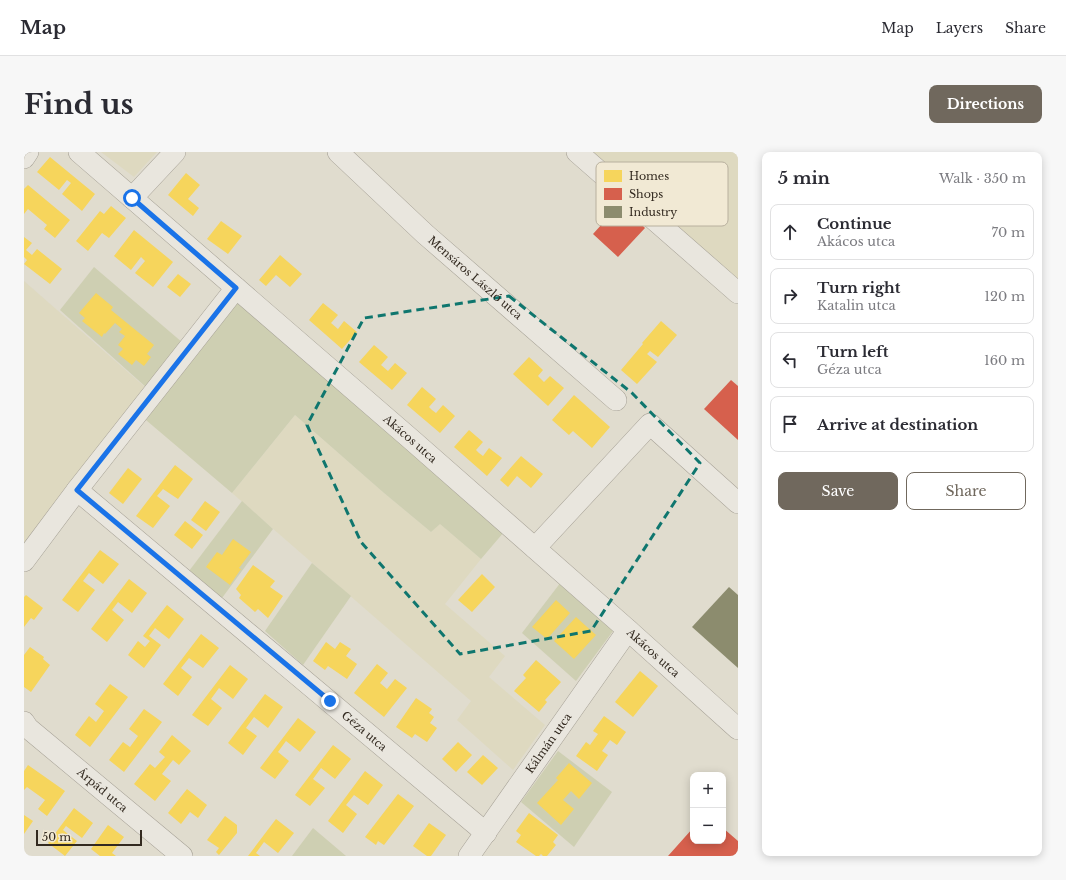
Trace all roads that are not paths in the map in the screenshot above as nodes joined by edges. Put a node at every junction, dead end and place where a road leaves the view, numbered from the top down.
1 (28, 152) edge
2 (79, 152) edge
3 (175, 152) edge
4 (338, 152) edge
5 (577, 152) edge
6 (24, 158) edge
7 (596, 169) edge
8 (132, 198) junction
9 (661, 226) edge
10 (236, 288) junction
11 (738, 293) edge
12 (616, 400) dead end
13 (77, 490) junction
14 (738, 503) edge
15 (535, 548) junction
16 (24, 560) edge
17 (628, 630) junction
18 (25, 728) edge
19 (738, 729) edge
20 (486, 832) junction
21 (182, 856) edge
22 (469, 856) edge

1 - 6 street
2 - 8 street, Akácos utca
3 - 8 street
4 - 12 street, Mensáros László utca
5 - 7 street
8 - 10 street, Akácos utca
9 - 11 street
10 - 13 street
10 - 15 street, Akácos utca
13 - 16 street
13 - 20 street, Géza utca
14 - 15 street
15 - 17 street, Akácos utca
17 - 19 street, Akácos utca
17 - 20 street, Kálmán utca
18 - 21 street, Árpád utca
20 - 22 street, Kálmán utca

